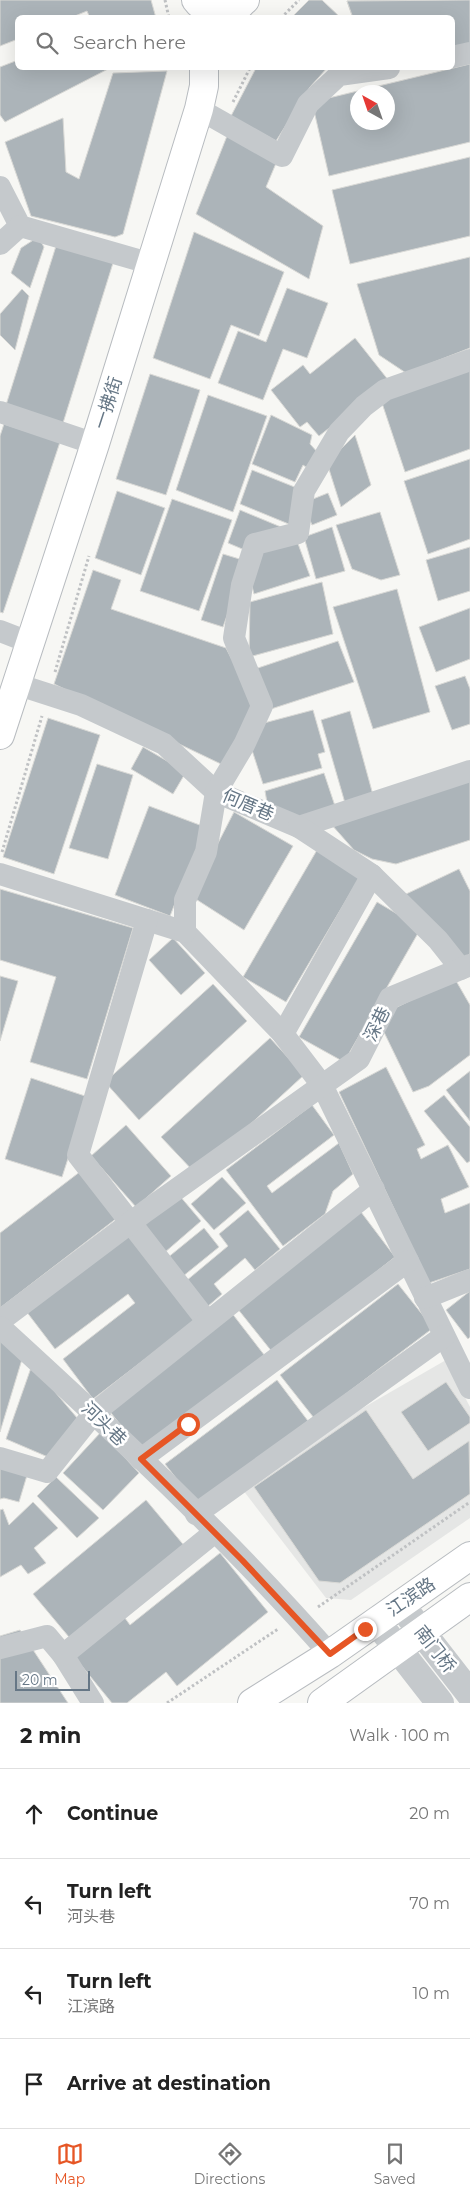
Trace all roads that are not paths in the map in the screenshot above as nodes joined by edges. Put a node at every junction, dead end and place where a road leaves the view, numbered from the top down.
1 (245, 0) edge
2 (200, 7) edge
3 (470, 53) edge
4 (455, 56) edge
5 (204, 70) edge
6 (375, 70) edge
7 (200, 109) junction
8 (0, 187) edge
9 (20, 226) junction
10 (0, 244) edge
11 (152, 264) junction
12 (470, 360) edge
13 (0, 412) edge
14 (95, 444) junction
15 (0, 631) edge
16 (31, 642) junction
17 (16, 684) junction
18 (0, 736) edge
19 (470, 771) edge
20 (216, 792) junction
21 (299, 827) junction
22 (0, 874) edge
23 (372, 875) junction
24 (147, 920) junction
25 (185, 932) junction
26 (466, 967) edge
27 (283, 1034) junction
28 (322, 1085) junction
29 (374, 1189) junction
30 (130, 1223) junction
31 (408, 1262) junction
32 (470, 1280) edge
33 (425, 1298) junction
34 (0, 1321) edge
35 (207, 1321) junction
36 (0, 1327) edge
37 (444, 1336) junction
38 (470, 1388) edge
39 (94, 1413) junction
40 (0, 1458) edge
41 (141, 1459) junction
42 (196, 1514) junction
43 (215, 1532) junction
44 (470, 1556) edge
45 (470, 1597) edge
46 (400, 1604) junction
47 (376, 1621) junction
48 (422, 1632) junction
49 (0, 1648) edge
50 (398, 1649) junction
51 (330, 1654) junction
52 (63, 1655) junction
53 (470, 1694) edge
54 (93, 1703) edge
55 (252, 1703) edge
56 (322, 1703) edge
57 (440, 1703) edge

1 - 2 main road
3 - 4 street
5 - 7 main road, 一拂街
6 - 7 street
7 - 11 main road, 一拂街
8 - 9 street
9 - 10 street
9 - 11 street
11 - 14 main road, 一拂街
12 - 20 street
13 - 14 street
14 - 16 main road, 一拂街
15 - 16 street
16 - 17 main road, 一拂街
17 - 18 main road, 一拂街
17 - 20 street, 何厝巷
19 - 21 street
20 - 21 street, 何厝巷
20 - 25 street
21 - 23 street, 何厝巷
22 - 24 street
23 - 26 street, 何厝巷
23 - 27 street
24 - 25 street
24 - 30 street
25 - 27 street
26 - 28 street, 深巷
27 - 28 street
28 - 29 street
28 - 30 street, 深巷
29 - 31 street
29 - 35 street
30 - 34 street, 深巷
30 - 35 street
31 - 33 street
31 - 41 street
32 - 33 street
33 - 37 street
35 - 39 street
36 - 39 street, 河头巷
37 - 38 street
37 - 42 street
39 - 40 street
39 - 41 street, 河头巷
41 - 42 street, 河头巷
42 - 43 street, 河头巷
43 - 51 street, 河头巷
43 - 52 street
44 - 46 main road, 江滨路
45 - 48 main road, 江滨路
46 - 47 main road, 江滨路
46 - 48 street, 南门桥
47 - 50 street, 南门桥
47 - 51 main road, 江滨路
48 - 50 main road, 江滨路
48 - 53 street, 南门桥
49 - 52 street
50 - 56 main road, 江滨路
50 - 57 street, 南门桥
51 - 55 main road, 江滨路
52 - 54 street

